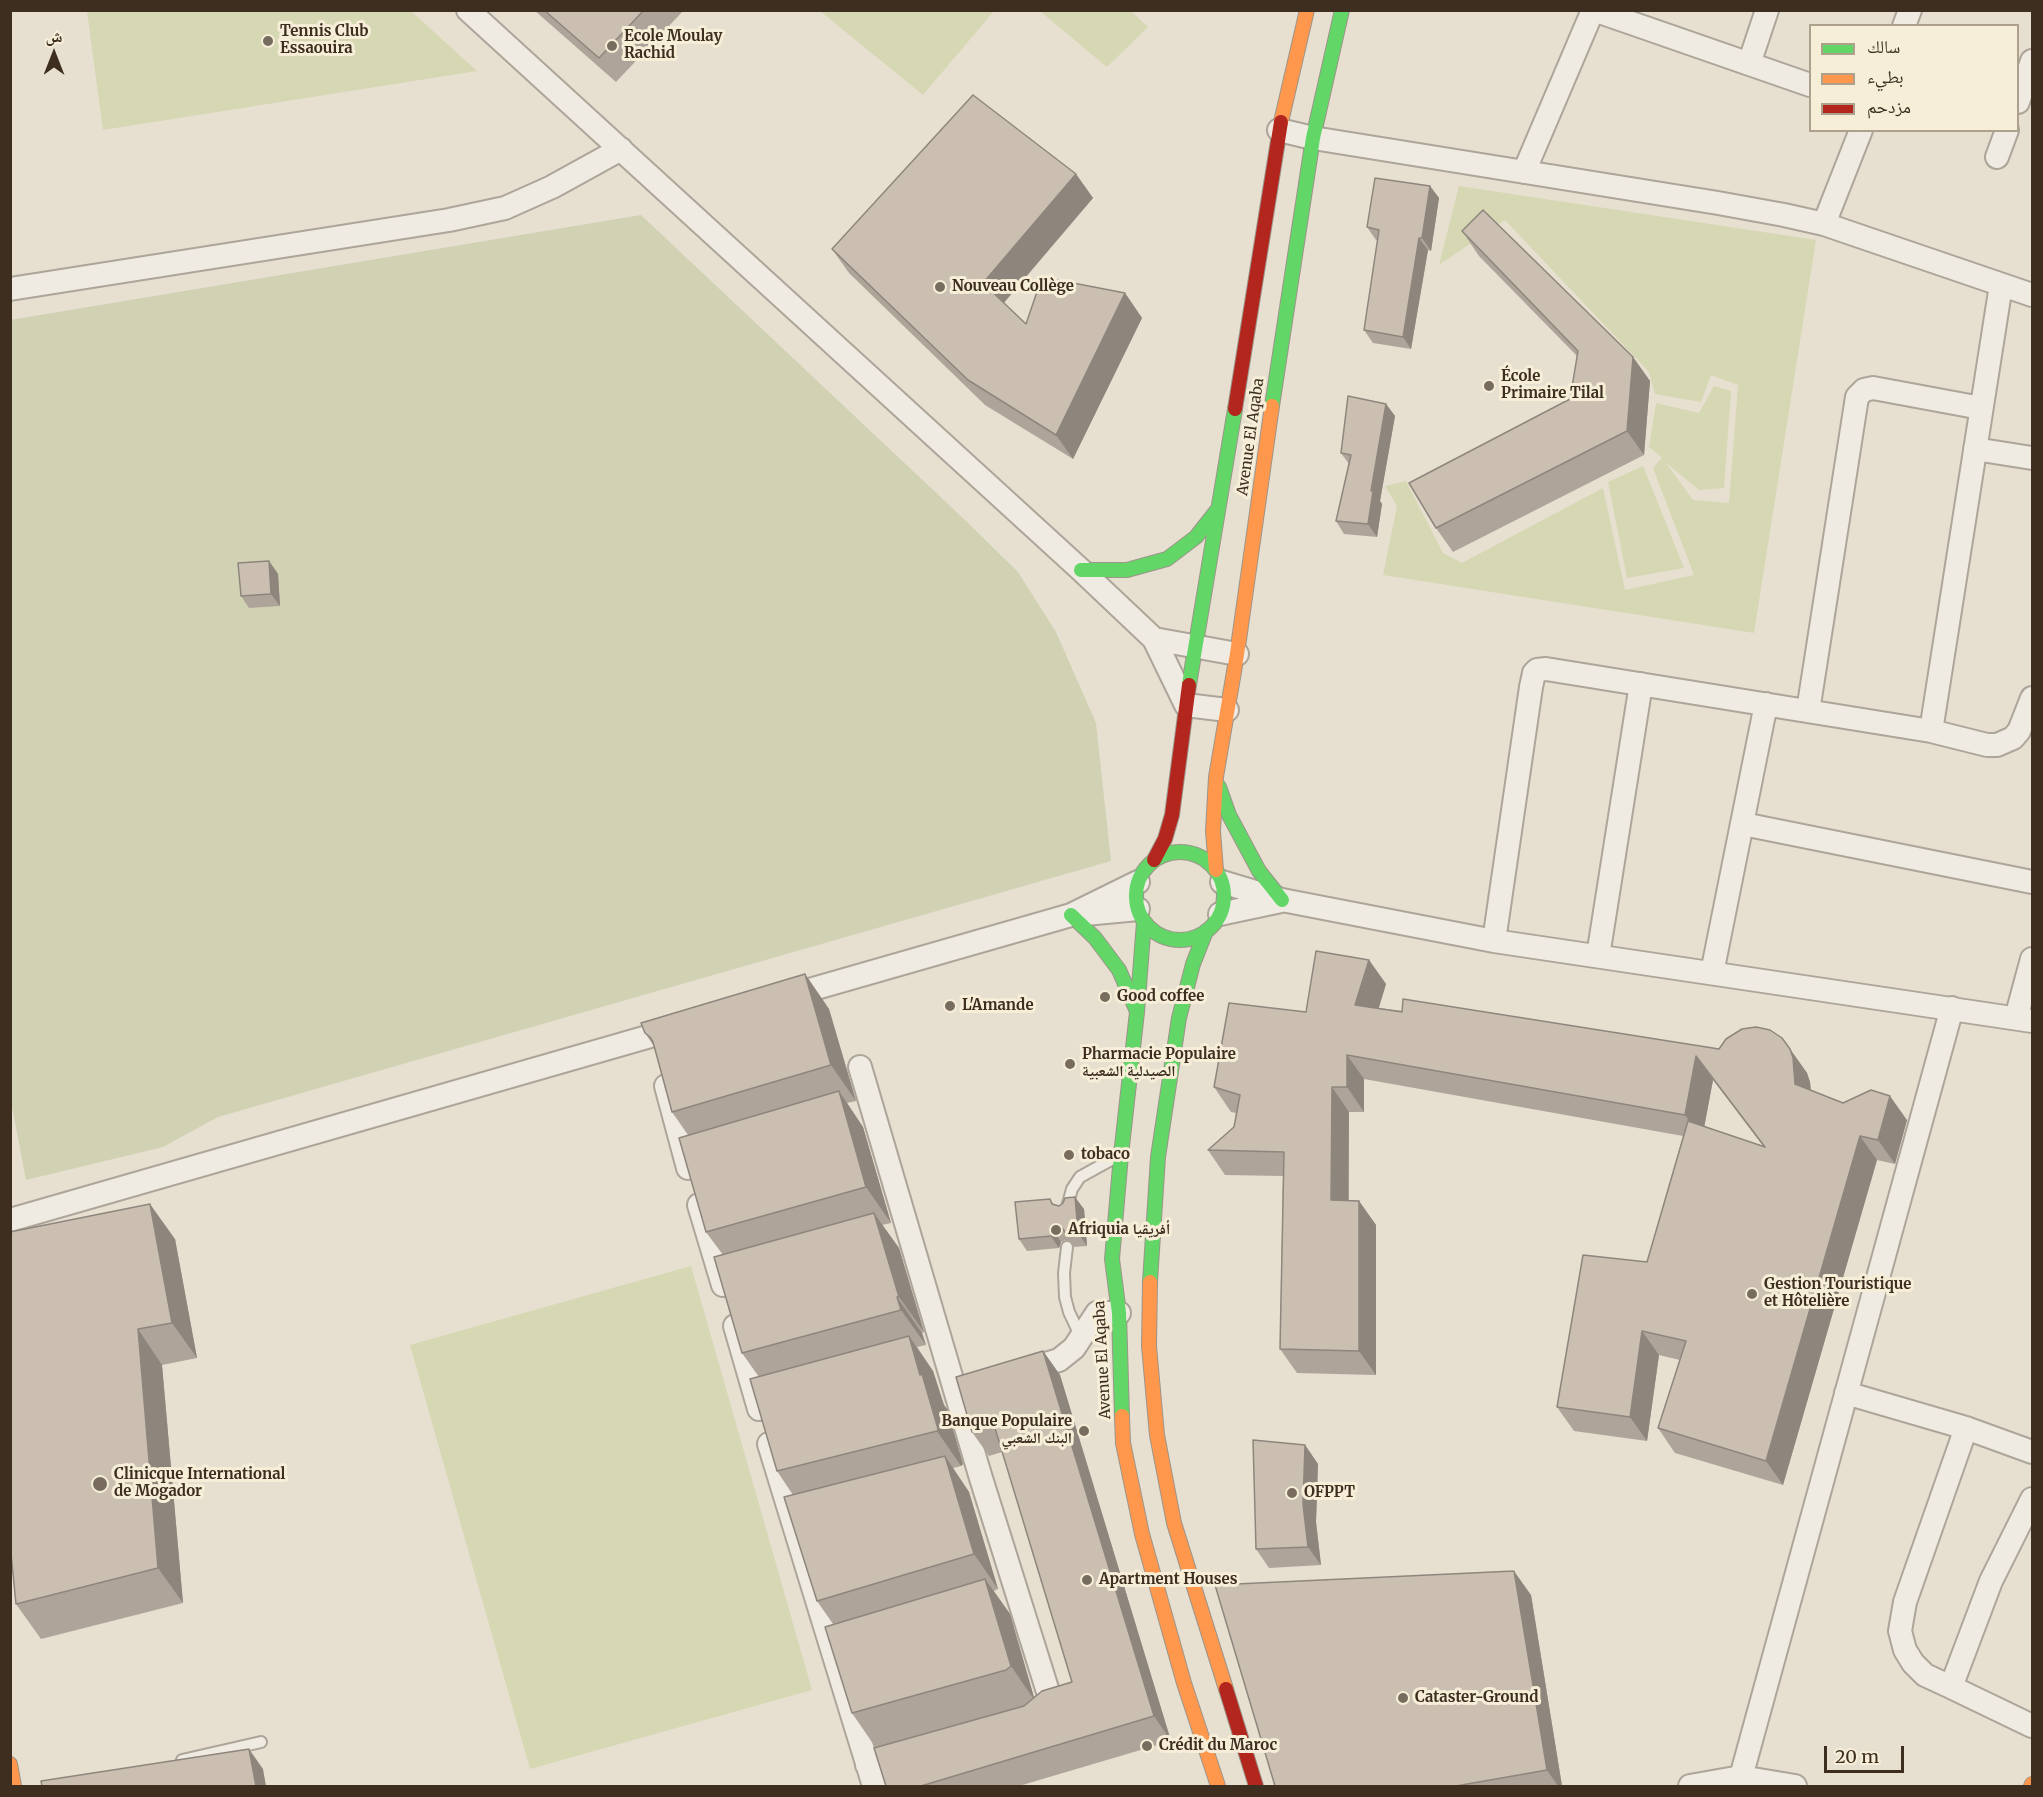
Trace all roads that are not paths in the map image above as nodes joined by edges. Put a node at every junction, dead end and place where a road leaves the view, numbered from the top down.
1 (468, 10) edge
2 (1307, 10) edge
3 (1342, 10) edge
4 (1594, 10) edge
5 (1767, 10) edge
6 (2032, 61) edge
7 (1749, 64) junction
8 (1809, 85) edge
9 (2019, 99) edge
10 (1280, 130) junction
11 (1860, 132) edge
12 (2006, 132) edge
13 (1313, 138) junction
14 (621, 149) junction
15 (1997, 158) dead end
16 (1524, 172) junction
17 (1824, 224) junction
18 (2001, 285) junction
19 (10, 289) edge
20 (2032, 295) edge
21 (1982, 408) junction
22 (1975, 449) junction
23 (2032, 458) edge
24 (1218, 508) junction
25 (1081, 570) junction
26 (1154, 639) junction
27 (1196, 646) junction
28 (1237, 654) junction
29 (1641, 684) junction
30 (2032, 698) edge
31 (1766, 704) junction
32 (1186, 705) junction
33 (1227, 710) junction
34 (1808, 711) junction
35 (1931, 731) junction
36 (1216, 777) junction
37 (1743, 824) junction
38 (1154, 860) junction
39 (1219, 876) junction
40 (1138, 882) junction
41 (2032, 882) edge
42 (1282, 900) junction
43 (1220, 914) junction
44 (1071, 915) junction
45 (1141, 915) junction
46 (1206, 931) junction
47 (1494, 940) junction
48 (1598, 956) junction
49 (2032, 959) edge
50 (1712, 973) junction
51 (762, 1004) edge
52 (1952, 1008) junction
53 (1137, 1012) junction
54 (2024, 1019) edge
55 (693, 1023) edge
56 (860, 1067) dead end
57 (665, 1081) edge
58 (872, 1110) junction
59 (850, 1117) dead end
60 (1121, 1155) junction
61 (709, 1158) edge
62 (687, 1164) junction
63 (1066, 1211) edge
64 (10, 1220) edge
65 (908, 1232) junction
66 (885, 1239) dead end
67 (1067, 1247) edge
68 (746, 1277) edge
69 (723, 1283) junction
70 (1108, 1313) junction
71 (944, 1354) junction
72 (922, 1360) dead end
73 (976, 1383) junction
74 (1846, 1393) junction
75 (780, 1399) edge
76 (758, 1405) junction
77 (1966, 1428) junction
78 (2032, 1452) edge
79 (980, 1475) junction
80 (958, 1481) dead end
81 (2032, 1499) edge
82 (814, 1517) edge
83 (792, 1523) junction
84 (1019, 1597) junction
85 (997, 1603) dead end
86 (854, 1646) edge
87 (832, 1653) junction
88 (1951, 1687) junction
89 (1015, 1723) edge
90 (2032, 1726) edge
91 (261, 1742) dead end
92 (924, 1749) edge
93 (169, 1763) edge
94 (10, 1764) edge
95 (867, 1765) junction
96 (1741, 1777) junction
97 (14, 1786) edge
98 (874, 1786) edge
99 (1218, 1786) edge
100 (1256, 1786) edge
101 (1690, 1786) edge
102 (1795, 1786) edge

1 - 14 street
2 - 10 main road, Avenue El Aqaba
3 - 13 main road, Avenue El Aqaba
4 - 7 street
4 - 16 street
5 - 7 street
6 - 9 street
7 - 8 street
10 - 13 street
10 - 24 main road, Avenue El Aqaba
11 - 17 street
12 - 15 street
13 - 16 street
13 - 28 main road, Avenue El Aqaba
14 - 19 street
14 - 25 street
16 - 17 street
17 - 18 street
18 - 20 street
18 - 21 street
21 - 22 street
21 - 34 street
22 - 23 street
22 - 35 street
24 - 25 main road
24 - 27 main road, Avenue El Aqaba
25 - 26 street
26 - 27 street
26 - 32 street
27 - 28 street
27 - 32 main road, Avenue El Aqaba
28 - 33 main road, Avenue El Aqaba
29 - 31 street
29 - 47 street
29 - 48 street
30 - 35 street
31 - 34 street
31 - 37 street
32 - 33 street
32 - 38 main road, Avenue El Aqaba
33 - 36 main road, Avenue El Aqaba
34 - 35 street
36 - 39 main road, Avenue El Aqaba
36 - 42 main road
37 - 41 street
37 - 50 street
38 - 39 main road
38 - 40 main road
39 - 42 street
39 - 43 main road
40 - 44 street
40 - 45 main road
42 - 43 street
42 - 47 street
43 - 46 main road
44 - 45 street
44 - 51 street
44 - 53 main road
45 - 46 main road
45 - 53 main road, Avenue El Aqaba
46 - 100 main road
47 - 48 street
48 - 50 street
49 - 54 street
50 - 52 street
52 - 54 street
52 - 74 street
53 - 60 main road, Avenue El Aqaba
55 - 64 street
56 - 58 street
57 - 62 street
58 - 59 street
58 - 65 street
60 - 63 lane
60 - 70 main road, Avenue El Aqaba
61 - 62 street
62 - 69 street
65 - 66 street
65 - 71 street
67 - 70 lane
68 - 69 street
69 - 76 street
70 - 73 street
70 - 99 main road, Avenue El Aqaba
71 - 72 street
71 - 73 street
73 - 79 street
74 - 77 street
74 - 96 street
75 - 76 street
76 - 83 street
77 - 78 street
77 - 88 street
79 - 80 street
79 - 84 street
81 - 88 street
82 - 83 street
83 - 87 street
84 - 85 street
84 - 89 street
86 - 87 street
87 - 95 street
88 - 90 street
91 - 93 lane
92 - 95 street
94 - 97 main road
95 - 98 street
96 - 101 street
96 - 102 street

